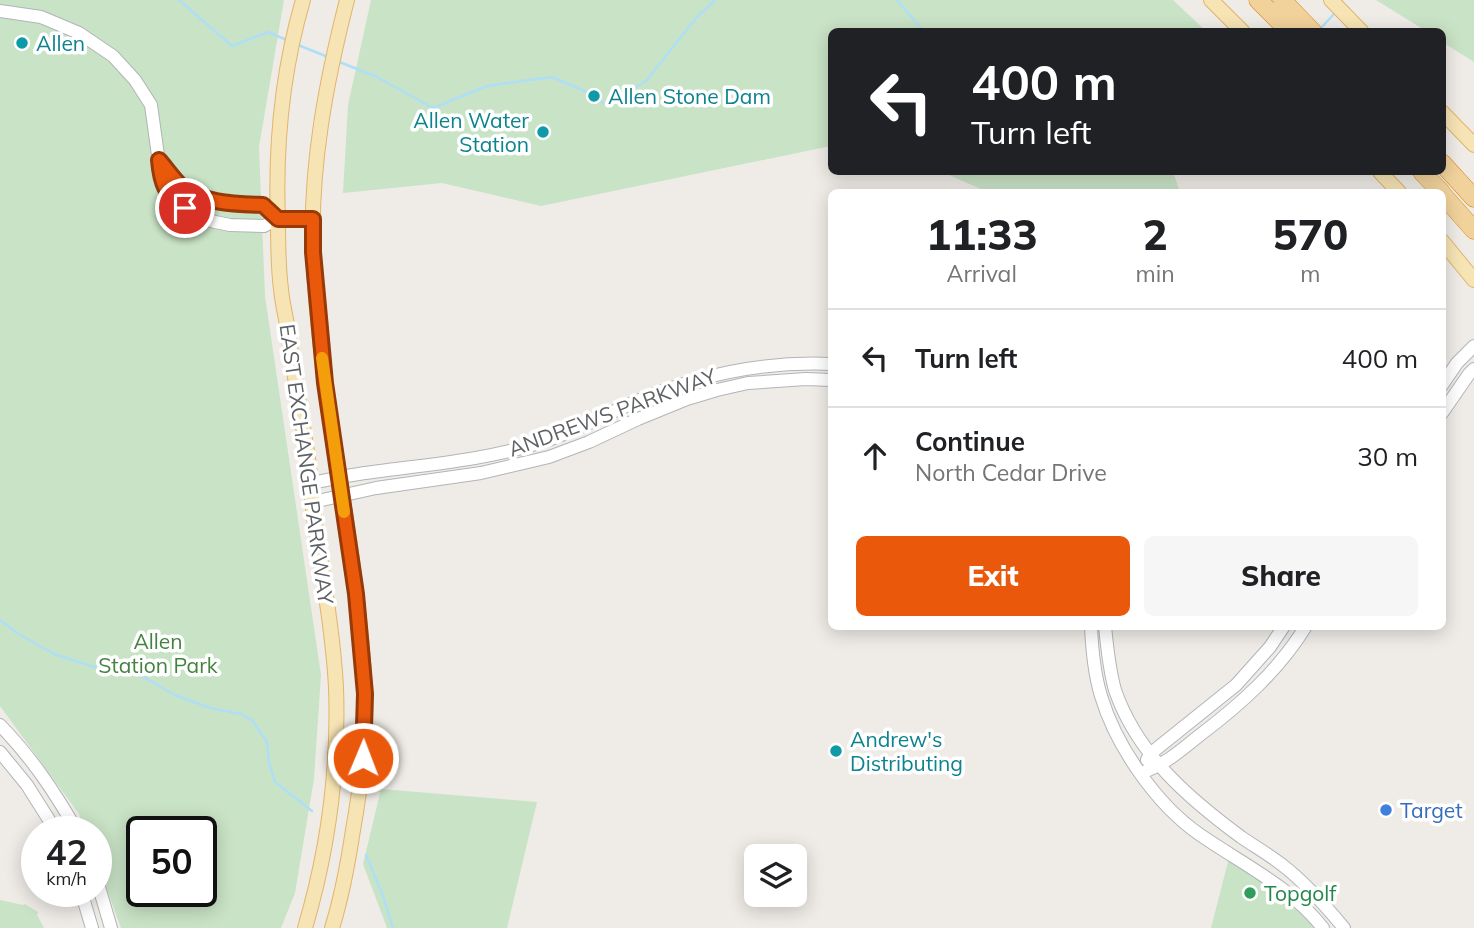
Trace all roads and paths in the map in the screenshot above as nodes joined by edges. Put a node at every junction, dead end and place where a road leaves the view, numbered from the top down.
1 (303, 0) edge
2 (347, 0) edge
3 (1211, 0) edge
4 (1258, 0) edge
5 (1331, 0) edge
6 (1280, 6) edge
7 (0, 11) edge
8 (1239, 28) edge
9 (1288, 28) edge
10 (1308, 28) edge
11 (1358, 28) edge
12 (1446, 116) edge
13 (1474, 145) edge
14 (159, 160) junction
15 (1446, 167) edge
16 (1384, 175) edge
17 (1425, 175) edge
18 (1396, 189) edge
19 (1437, 189) edge
20 (1474, 198) edge
21 (1446, 199) edge
22 (278, 219) junction
23 (313, 219) junction
24 (1474, 230) edge
25 (1446, 246) edge
26 (1474, 280) edge
27 (1474, 346) edge
28 (806, 363) junction
29 (828, 364) edge
30 (1474, 369) edge
31 (806, 379) junction
32 (828, 380) edge
33 (1446, 380) edge
34 (631, 403) junction
35 (1446, 408) edge
36 (638, 419) junction
37 (528, 446) junction
38 (531, 462) junction
39 (339, 478) junction
40 (312, 483) junction
41 (342, 496) junction
42 (313, 502) junction
43 (1091, 630) edge
44 (1105, 630) edge
45 (1281, 630) edge
46 (1303, 630) edge
47 (0, 725) edge
48 (0, 752) edge
49 (335, 753) junction
50 (1150, 754) junction
51 (363, 755) junction
52 (1160, 766) junction
53 (1141, 773) junction
54 (47, 816) edge
55 (67, 816) edge
56 (86, 907) edge
57 (105, 907) edge
58 (92, 928) edge
59 (111, 928) edge
60 (305, 928) edge
61 (332, 928) edge
62 (1323, 928) edge
63 (1344, 928) edge

1 - 22 main road, EAST EXCHANGE PARKWAY
2 - 23 main road, EAST EXCHANGE PARKWAY
3 - 8 main road
4 - 6 highway
5 - 11 main road
6 - 9 highway
6 - 10 highway
7 - 14 street
12 - 13 main road
14 - 22 street
14 - 22 street
15 - 20 highway
16 - 18 main road
17 - 19 highway
21 - 24 highway
22 - 23 main road
22 - 40 main road, EAST EXCHANGE PARKWAY
23 - 39 main road, EAST EXCHANGE PARKWAY
25 - 26 main road
27 - 33 street
28 - 29 street, ANDREWS PARKWAY
28 - 31 street
28 - 34 street, ANDREWS PARKWAY
30 - 35 street
31 - 32 street, ANDREWS PARKWAY
31 - 36 street, ANDREWS PARKWAY
34 - 36 street
34 - 37 street, ANDREWS PARKWAY
36 - 38 street, ANDREWS PARKWAY
37 - 38 street
37 - 39 street, ANDREWS PARKWAY
38 - 41 street, ANDREWS PARKWAY
39 - 40 street, ANDREWS PARKWAY
39 - 41 main road, EAST EXCHANGE PARKWAY
40 - 42 main road, EAST EXCHANGE PARKWAY
41 - 42 street, ANDREWS PARKWAY
41 - 51 main road, EAST EXCHANGE PARKWAY
42 - 49 main road, EAST EXCHANGE PARKWAY
43 - 53 street
44 - 50 street
45 - 50 street
46 - 52 street
47 - 55 street
48 - 54 street
49 - 51 main road
49 - 60 main road, EAST EXCHANGE PARKWAY
50 - 52 street
50 - 53 street
51 - 61 main road, EAST EXCHANGE PARKWAY
52 - 53 street
52 - 63 street
53 - 62 street
56 - 58 street
57 - 59 street

